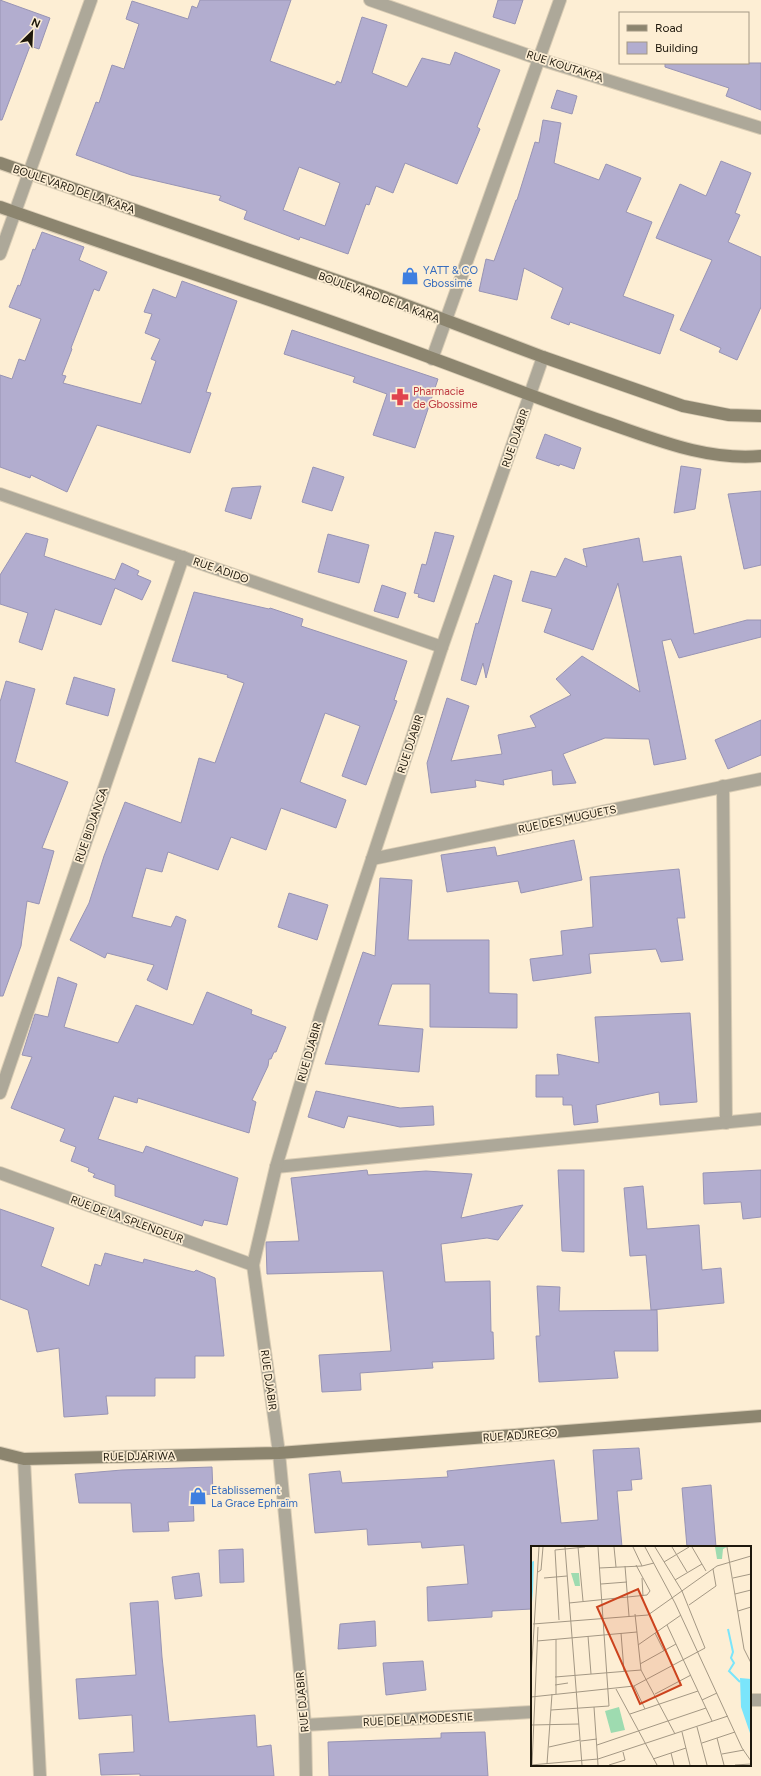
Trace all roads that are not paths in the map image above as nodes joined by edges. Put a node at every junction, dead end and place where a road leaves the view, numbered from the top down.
1 (91, 0) edge
2 (370, 0) edge
3 (560, 0) edge
4 (539, 59) junction
5 (761, 128) edge
6 (0, 163) edge
7 (29, 174) junction
8 (0, 207) edge
9 (15, 213) junction
10 (0, 254) edge
11 (446, 320) junction
12 (543, 357) junction
13 (432, 358) junction
14 (529, 396) junction
15 (761, 416) edge
16 (761, 456) edge
17 (0, 494) edge
18 (183, 557) junction
19 (442, 647) junction
20 (761, 779) edge
21 (723, 786) junction
22 (372, 859) junction
23 (0, 1092) edge
24 (761, 1119) edge
25 (726, 1123) junction
26 (276, 1167) junction
27 (0, 1173) edge
28 (253, 1265) junction
29 (761, 1416) edge
30 (0, 1453) edge
31 (279, 1453) junction
32 (24, 1459) junction
33 (531, 1712) edge
34 (305, 1725) junction
35 (40, 1776) edge
36 (306, 1776) edge

1 - 7 street
2 - 4 street, RUE KOUTAKPA
3 - 4 street
4 - 5 street, RUE KOUTAKPA
4 - 11 street
6 - 7 main road, BOULEVARD DE LA KARA
7 - 9 street
7 - 11 main road, BOULEVARD DE LA KARA
8 - 9 main road
9 - 10 street
9 - 13 main road
11 - 12 main road, BOULEVARD DE LA KARA
11 - 13 street
12 - 14 street, RUE DJABIR
12 - 15 main road, BOULEVARD DE LA KARA
13 - 14 main road
14 - 16 main road
14 - 19 street, RUE DJABIR
17 - 18 street, RUE ADIDO
18 - 19 street, RUE ADIDO
18 - 23 street, RUE BIDJANGA
19 - 22 street, RUE DJABIR
20 - 21 street, RUE DES MUGUETS
21 - 22 street, RUE DES MUGUETS
21 - 25 street
22 - 26 street, RUE DJABIR
24 - 25 street
25 - 26 street
26 - 28 street, RUE DJABIR
27 - 28 street, RUE DE LA SPLENDEUR
28 - 31 street, RUE DJABIR
29 - 31 main road, RUE ADJREGO
30 - 32 main road, RUE DJARIWA
31 - 32 main road, RUE DJARIWA
31 - 34 street, RUE DJABIR
32 - 35 street
33 - 34 street, RUE DE LA MODESTIE
34 - 36 street, RUE DJABIR

